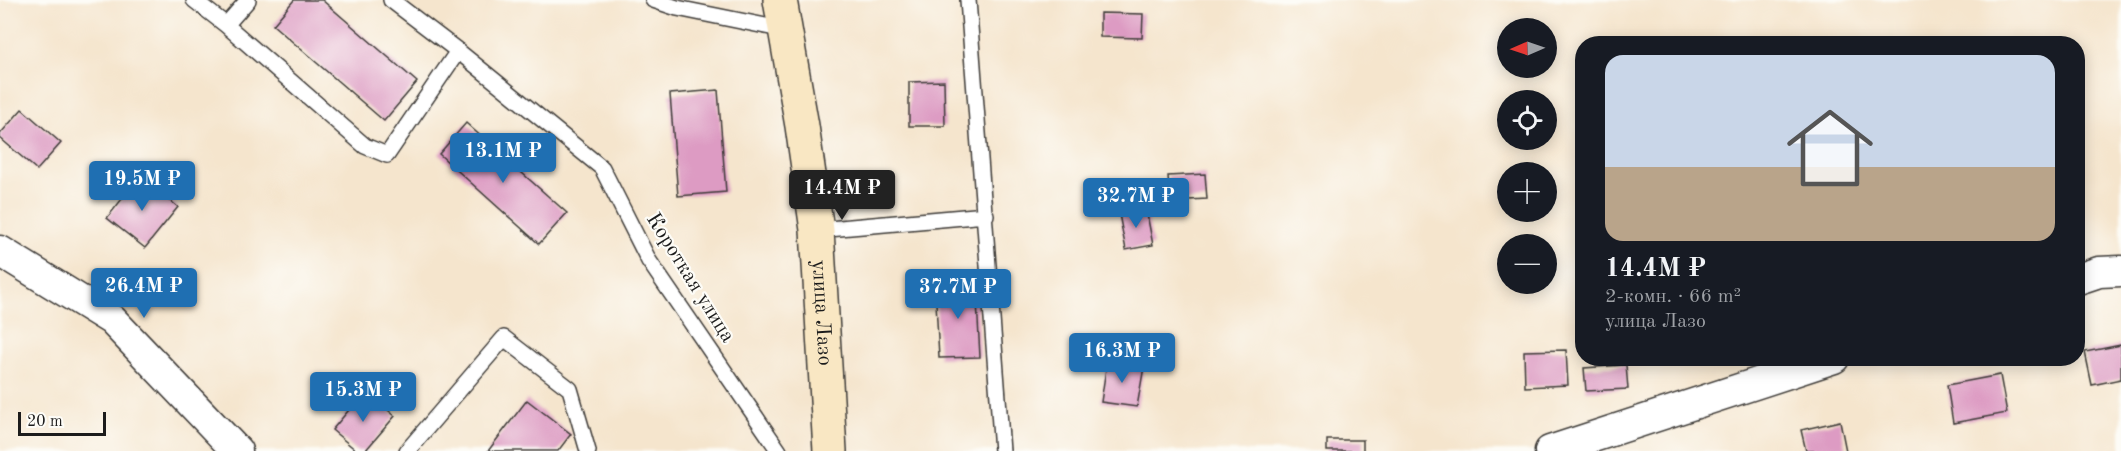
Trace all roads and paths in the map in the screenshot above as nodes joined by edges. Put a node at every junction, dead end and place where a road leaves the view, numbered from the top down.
1 (194, 0) edge
2 (248, 0) edge
3 (392, 0) edge
4 (653, 0) edge
5 (968, 0) edge
6 (782, 15) edge
7 (226, 25) junction
8 (458, 51) junction
9 (986, 215) junction
10 (817, 230) junction
11 (0, 251) edge
12 (2121, 271) edge
13 (2085, 277) edge
14 (1810, 366) edge
15 (237, 451) edge
16 (406, 451) edge
17 (588, 451) edge
18 (779, 451) edge
19 (830, 451) edge
20 (1002, 451) edge
21 (1550, 451) edge

1 - 7 lane
2 - 7 lane
3 - 8 lane, Короткая улица
4 - 6 lane
5 - 9 lane
6 - 10 street, улица Лазо
7 - 8 lane
8 - 18 lane, Короткая улица
9 - 10 lane
9 - 20 lane
10 - 19 street, улица Лазо
11 - 15 street
12 - 13 street
14 - 21 street
16 - 17 lane

